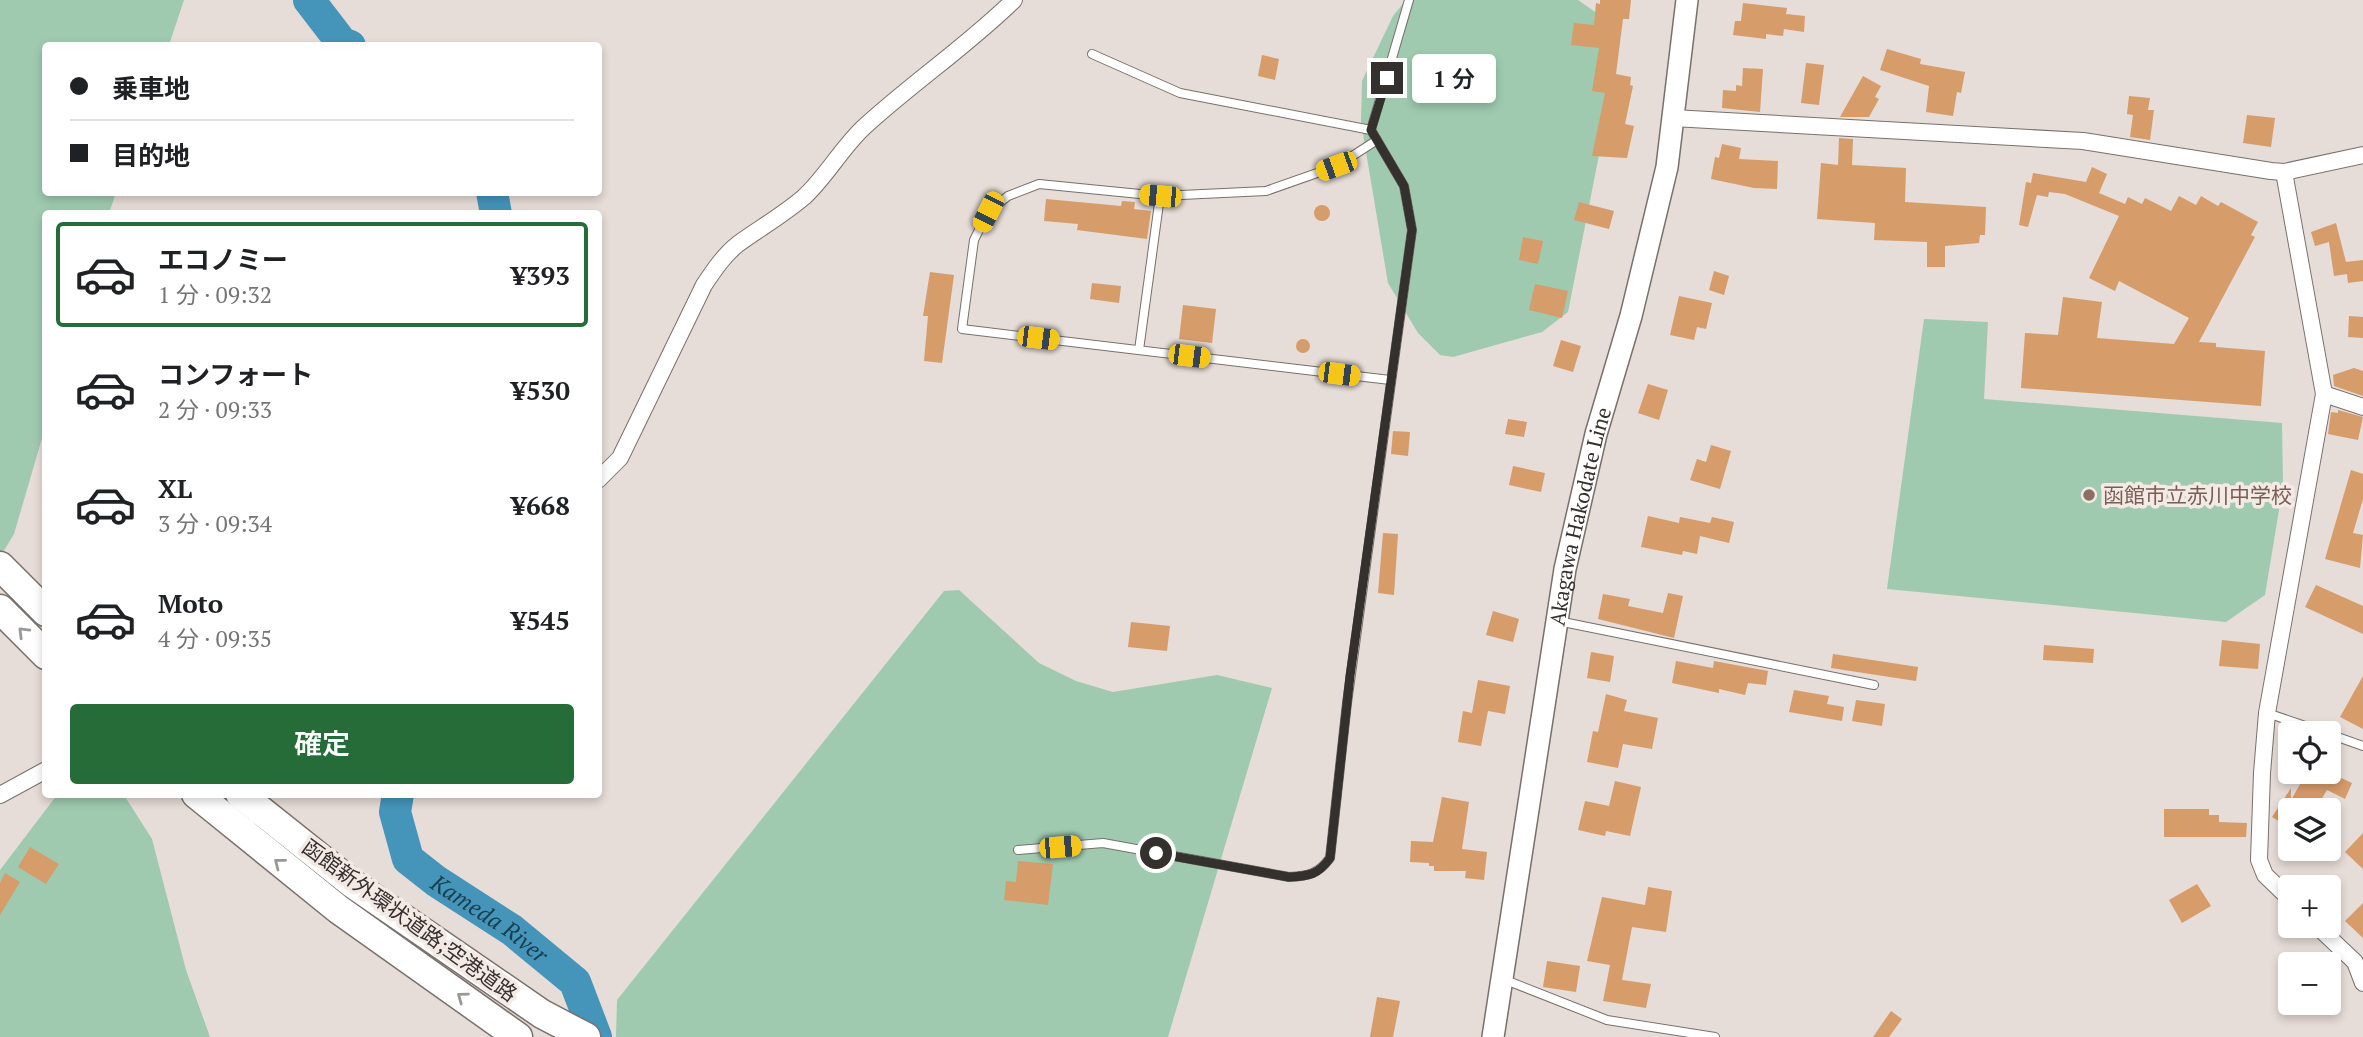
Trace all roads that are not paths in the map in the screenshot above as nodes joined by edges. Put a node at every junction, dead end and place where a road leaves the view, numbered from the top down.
1 (1014, 0) edge
2 (1409, 0) edge
3 (1686, 0) edge
4 (1092, 54) dead end
5 (1673, 118) junction
6 (1371, 130) junction
7 (1377, 140) junction
8 (2363, 155) edge
9 (2284, 172) junction
10 (1160, 196) junction
11 (1139, 350) junction
12 (1390, 380) junction
13 (2324, 394) junction
14 (2363, 407) edge
15 (602, 476) edge
16 (0, 566) edge
17 (42, 608) edge
18 (0, 609) edge
19 (1555, 621) junction
20 (42, 651) edge
21 (1874, 685) dead end
22 (2267, 713) junction
23 (2290, 721) edge
24 (2341, 738) edge
25 (2363, 746) edge
26 (42, 772) edge
27 (0, 795) edge
28 (201, 798) edge
29 (245, 798) edge
30 (1018, 850) dead end
31 (2278, 888) edge
32 (2330, 938) edge
33 (1503, 978) junction
34 (2363, 983) edge
35 (517, 1037) edge
36 (586, 1037) edge
37 (1493, 1037) edge
38 (1715, 1037) edge

1 - 15 street
2 - 6 lane
3 - 5 main road, Akagawa Hakodate Line
4 - 6 lane
5 - 9 street
5 - 19 main road, Akagawa Hakodate Line
6 - 7 lane
7 - 10 lane
7 - 12 lane
8 - 9 street
9 - 13 street
10 - 11 lane
10 - 11 lane
11 - 12 lane
12 - 30 lane
13 - 14 street
13 - 22 street
16 - 17 highway
20 -> 18 highway
19 - 21 lane
19 - 33 main road, Akagawa Hakodate Line
22 - 23 lane
22 - 31 street
24 - 25 lane
26 - 27 street
35 -> 28 highway, 函館新外環状道路;空港道路
29 - 36 highway, 函館新外環状道路;空港道路
32 - 34 street
33 - 37 main road, Akagawa Hakodate Line
33 - 38 lane

